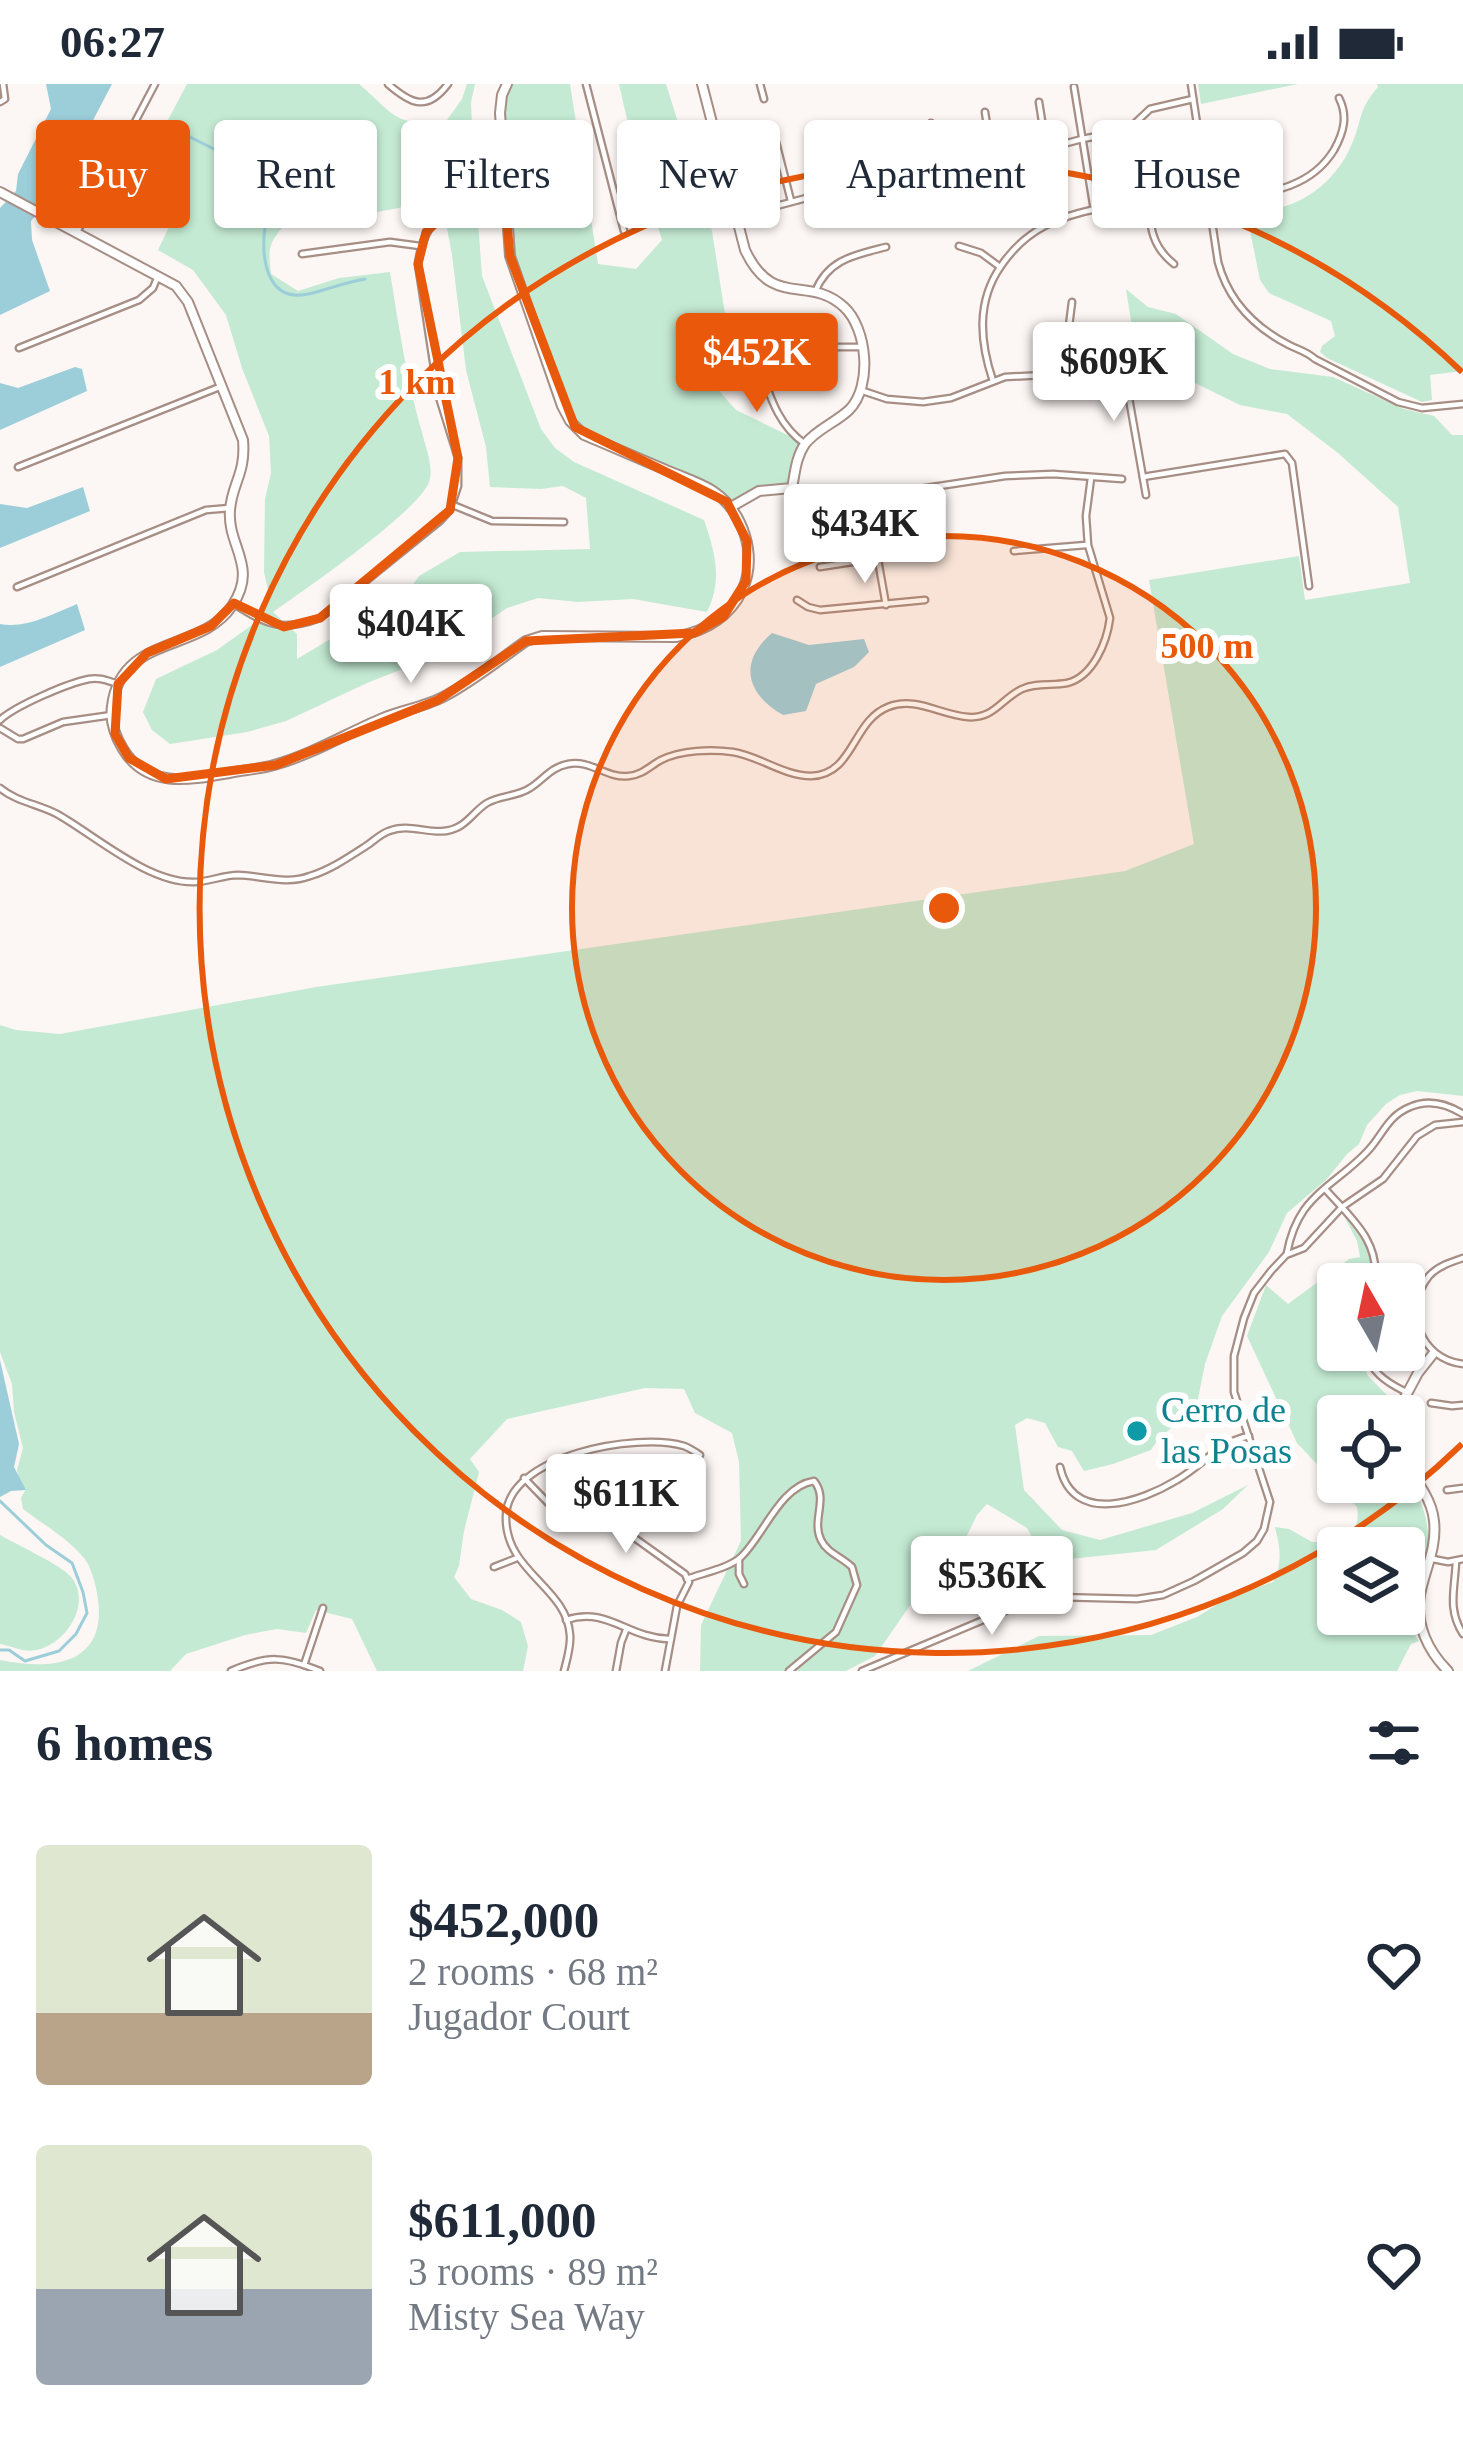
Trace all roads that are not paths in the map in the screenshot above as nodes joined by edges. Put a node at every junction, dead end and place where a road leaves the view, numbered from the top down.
1 (3, 84) edge
2 (155, 84) edge
3 (388, 84) edge
4 (448, 84) edge
5 (507, 84) edge
6 (586, 84) edge
7 (702, 84) edge
8 (760, 84) edge
9 (1191, 84) edge
10 (1074, 87) edge
11 (1193, 98) junction
12 (1340, 98) dead end
13 (764, 99) dead end
14 (3, 100) edge
15 (1039, 102) dead end
16 (985, 112) dead end
17 (500, 120) edge
18 (711, 120) edge
19 (986, 120) edge
20 (1042, 120) edge
21 (1196, 120) edge
22 (1082, 139) junction
23 (1068, 142) edge
24 (780, 158) edge
25 (1283, 188) edge
26 (3, 194) edge
27 (1092, 198) edge
28 (804, 199) edge
29 (791, 202) junction
30 (780, 205) edge
31 (1092, 210) edge
32 (429, 228) edge
33 (507, 228) edge
34 (740, 228) edge
35 (1151, 228) edge
36 (1213, 228) edge
37 (624, 231) dead end
38 (77, 232) junction
39 (420, 246) junction
40 (959, 246) dead end
41 (886, 247) dead end
42 (302, 254) dead end
43 (1174, 264) dead end
44 (1000, 267) junction
45 (158, 276) junction
46 (815, 292) junction
47 (1072, 302) dead end
48 (814, 347) dead end
49 (862, 347) junction
50 (19, 348) dead end
51 (725, 351) dead end
52 (1063, 374) junction
53 (992, 381) junction
54 (223, 386) junction
55 (860, 390) junction
56 (1463, 404) edge
57 (806, 444) junction
58 (19, 467) dead end
59 (1143, 477) junction
60 (1091, 478) junction
61 (1122, 479) dead end
62 (792, 488) junction
63 (1146, 495) dead end
64 (867, 496) junction
65 (452, 505) junction
66 (731, 507) junction
67 (230, 508) junction
68 (564, 522) dead end
69 (1088, 545) junction
70 (1014, 551) dead end
71 (878, 558) junction
72 (820, 568) dead end
73 (17, 586) dead end
74 (1309, 586) dead end
75 (797, 600) dead end
76 (925, 600) dead end
77 (234, 604) junction
78 (886, 605) junction
79 (118, 684) junction
80 (112, 715) junction
81 (0, 724) edge
82 (0, 788) edge
83 (1463, 1118) edge
84 (1326, 1190) junction
85 (1342, 1208) junction
86 (1286, 1255) junction
87 (1463, 1258) edge
88 (1376, 1263) edge
89 (1433, 1354) junction
90 (1463, 1364) edge
91 (1375, 1371) edge
92 (1407, 1393) joint
93 (1431, 1402) dead end
94 (1463, 1405) edge
95 (1249, 1436) junction
96 (700, 1455) dead end
97 (1060, 1467) dead end
98 (524, 1478) junction
99 (1463, 1487) edge
100 (1447, 1490) dead end
101 (1425, 1493) edge
102 (987, 1544) dead end
103 (517, 1558) junction
104 (1431, 1558) junction
105 (739, 1560) junction
106 (1460, 1560) edge
107 (494, 1567) dead end
108 (688, 1579) junction
109 (744, 1584) dead end
110 (1015, 1606) junction
111 (323, 1608) dead end
112 (566, 1620) junction
113 (627, 1629) junction
114 (1463, 1634) edge
115 (669, 1639) junction
116 (304, 1665) junction
117 (1440, 1668) edge
118 (231, 1671) edge
119 (320, 1671) edge
120 (564, 1671) edge
121 (616, 1671) edge
122 (665, 1671) edge
123 (789, 1671) edge
124 (862, 1671) edge

1 - 14 street
2 - 38 street
3 - 4 street
5 - 17 street
6 - 37 street
7 - 18 street
8 - 13 street
9 - 11 street
10 - 22 street
11 - 21 street
11 - 22 street
12 - 25 street
15 - 20 street
16 - 19 street
22 - 23 street
22 - 27 street
24 - 29 street
26 - 38 street
28 - 29 street
29 - 30 street
31 - 44 street
32 - 39 street
33 - 66 street
34 - 46 street
35 - 43 street
36 - 56 street
38 - 45 street
39 - 42 street
39 - 65 street
40 - 44 street
41 - 46 street
44 - 53 street
45 - 50 street
45 - 54 street
46 - 49 street
47 - 52 street
48 - 49 street
49 - 55 street
51 - 57 street
52 - 53 street
52 - 59 street
53 - 55 street
54 - 58 street
54 - 67 street
55 - 57 street
57 - 62 street
59 - 63 street
59 - 74 street
60 - 61 street
60 - 64 street
60 - 69 street
62 - 64 street
62 - 66 street
64 - 71 street
65 - 68 street
65 - 77 street
66 - 80 street
67 - 73 street
67 - 77 street
69 - 70 street
69 - 82 street
71 - 72 street
71 - 78 street
75 - 78 street
76 - 78 street
77 - 79 street
79 - 80 street
79 - 81 street
80 - 81 street
83 - 84 street
83 - 85 street
84 - 85 street
84 - 86 street
85 - 86 street
85 - 88 street
86 - 95 street
87 - 89 street
89 - 90 street
89 - 92 street
91 - 92 street
93 - 94 street
95 - 97 street
95 - 110 street
96 - 98 street
98 - 103 street
98 - 108 street
99 - 100 street
101 - 104 street
102 - 110 street
103 - 107 street
103 - 112 street
104 - 106 street
104 - 117 street
105 - 108 street
105 - 109 street
105 - 123 street
106 - 114 street
108 - 115 street
110 - 124 street
111 - 116 street
112 - 113 street
112 - 120 street
113 - 115 street
113 - 121 street
115 - 122 street
116 - 118 street
116 - 119 street

